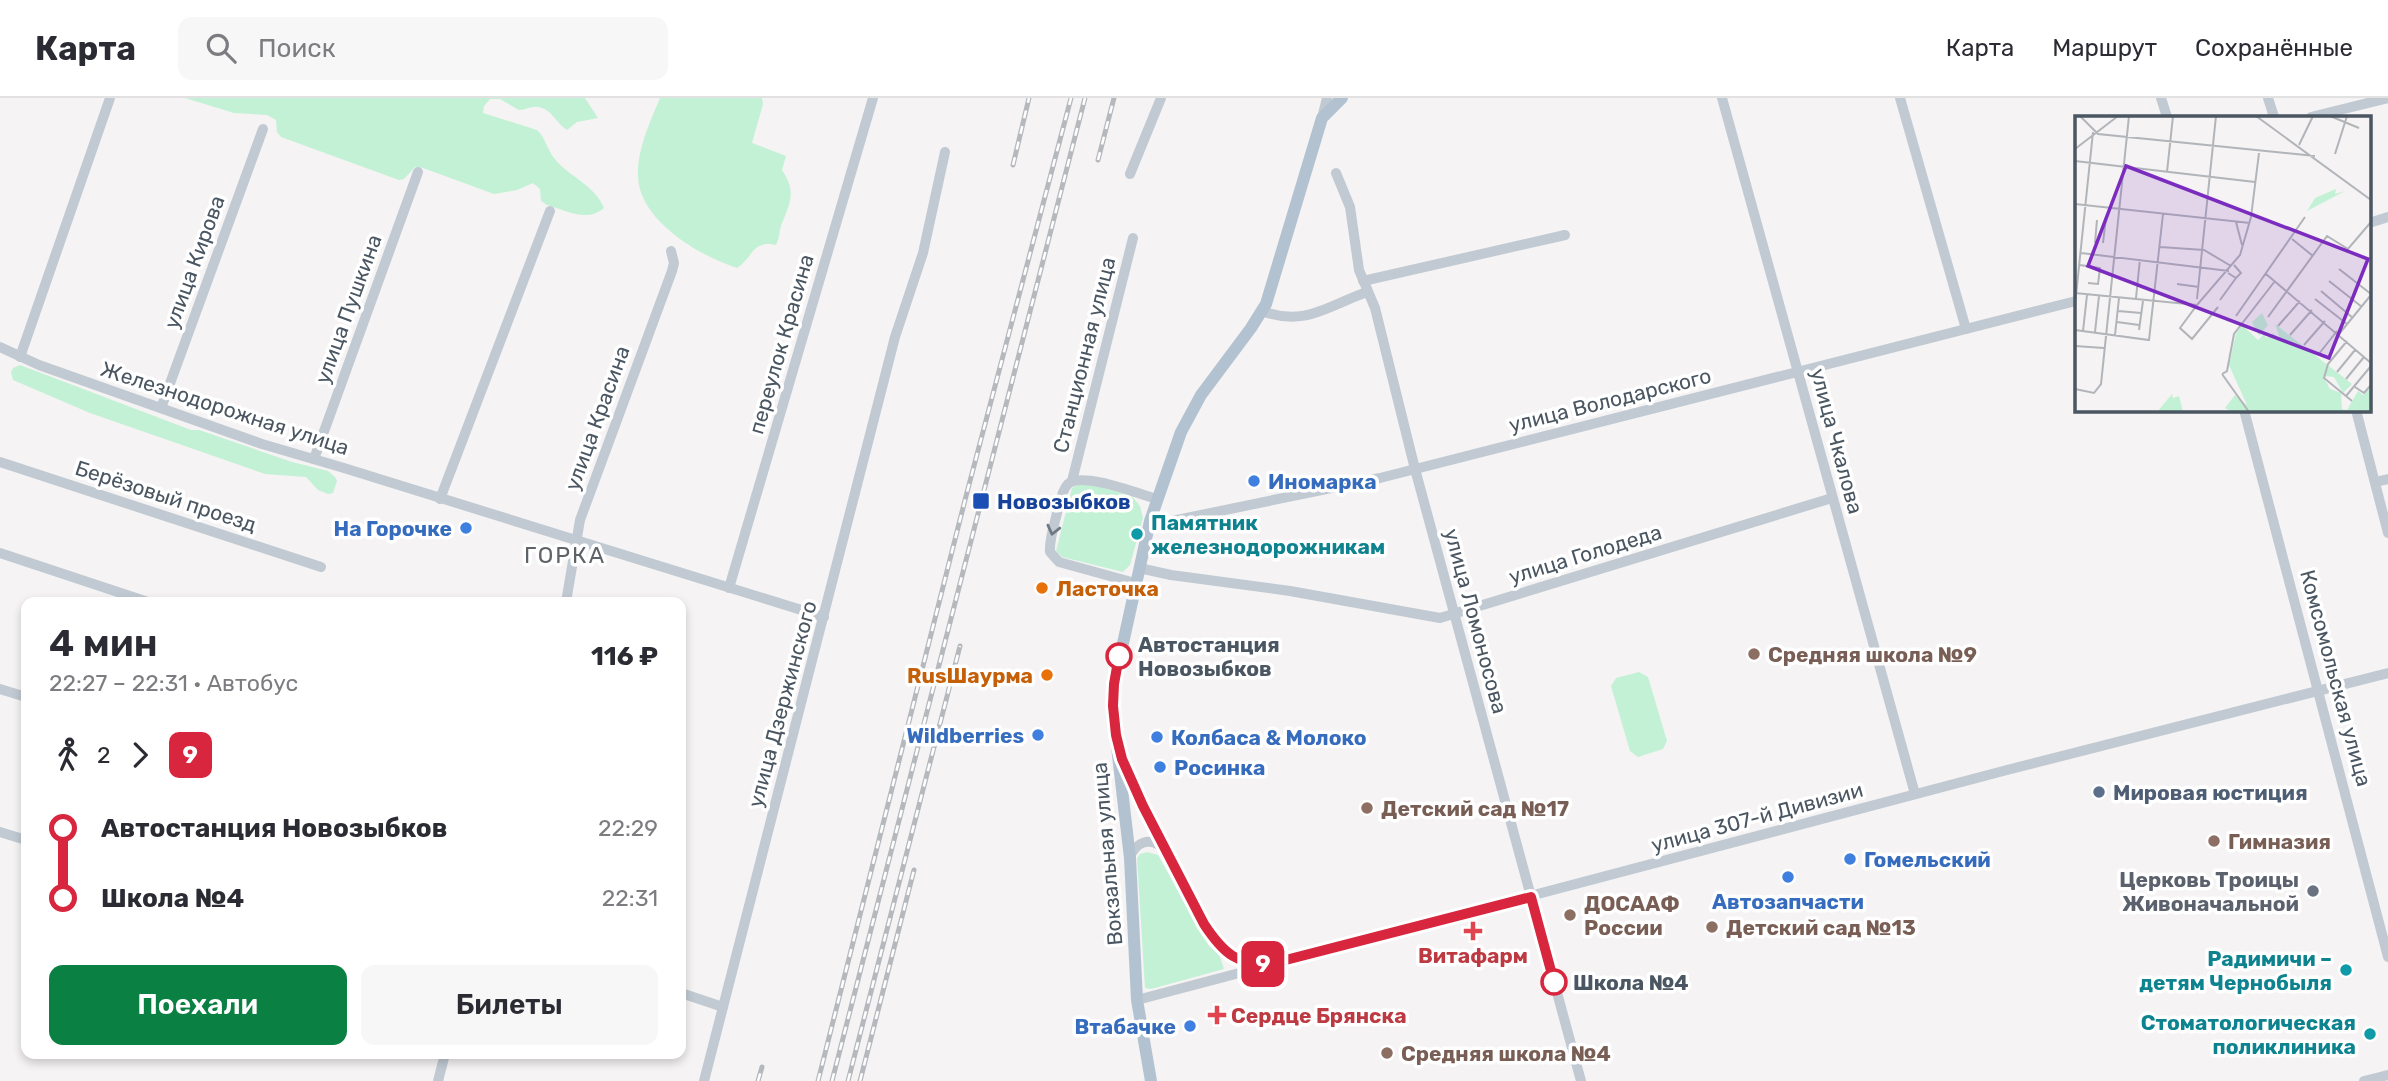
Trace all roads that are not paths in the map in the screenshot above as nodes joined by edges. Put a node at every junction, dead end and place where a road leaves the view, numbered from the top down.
1 (110, 98) edge
2 (873, 98) edge
3 (1161, 98) edge
4 (1327, 98) edge
5 (1342, 98) edge
6 (1722, 98) edge
7 (1900, 98) edge
8 (2161, 98) edge
9 (2268, 98) edge
10 (2388, 98) edge
11 (2356, 102) edge
12 (2167, 116) edge
13 (2274, 116) edge
14 (2314, 116) edge
15 (1322, 118) junction
16 (263, 129) dead end
17 (945, 152) dead end
18 (418, 172) dead end
19 (1336, 173) dead end
20 (1130, 174) dead end
21 (550, 211) dead end
22 (2388, 217) edge
23 (2370, 223) edge
24 (1564, 235) dead end
25 (1133, 238) dead end
26 (671, 251) dead end
27 (1363, 281) junction
28 (1367, 292) junction
29 (2075, 302) edge
30 (1262, 311) junction
31 (1966, 329) junction
32 (0, 346) edge
33 (20, 357) junction
34 (1798, 373) junction
35 (161, 408) junction
36 (2244, 411) edge
37 (2356, 411) edge
38 (314, 459) junction
39 (0, 462) edge
40 (1415, 469) junction
41 (2388, 478) edge
42 (1072, 481) junction
43 (2375, 482) junction
44 (1832, 498) junction
45 (440, 499) junction
46 (1157, 499) junction
47 (1150, 521) junction
48 (2388, 533) edge
49 (576, 541) junction
50 (0, 553) edge
51 (321, 566) dead end
52 (1139, 568) junction
53 (1135, 583) junction
54 (729, 588) junction
55 (133, 597) edge
56 (567, 597) edge
57 (1454, 615) junction
58 (824, 617) junction
59 (2388, 673) edge
60 (0, 689) edge
61 (2320, 691) junction
62 (21, 696) edge
63 (1116, 735) junction
64 (1916, 794) junction
65 (0, 832) edge
66 (21, 838) edge
67 (1165, 850) junction
68 (1129, 858) junction
69 (1531, 897) junction
70 (2388, 957) edge
71 (1274, 963) junction
72 (686, 995) edge
73 (1137, 1000) junction
74 (723, 1007) junction
75 (444, 1059) edge
76 (2388, 1075) edge
77 (438, 1081) edge
78 (704, 1081) edge
79 (1151, 1081) edge
80 (1581, 1081) edge
81 (2364, 1081) edge

1 - 33 street
2 - 54 street, переулок Красина
3 - 20 street
4 - 15 street, Вокзальная улица
5 - 15 main road
6 - 34 street, улица Чкалова
7 - 31 street
8 - 12 street
9 - 13 street
10 - 11 street
11 - 14 street
15 - 30 main road, Вокзальная улица
16 - 35 street, улица Кирова
17 - 58 street, улица Дзержинского
18 - 38 street, улица Пушкина
19 - 27 street, улица Ломоносова
21 - 45 street
22 - 23 street
24 - 27 street
25 - 42 street, Станционная улица
26 - 49 street, улица Красина
27 - 28 street, улица Ломоносова
28 - 30 street
28 - 40 street, улица Ломоносова
29 - 31 street, улица Володарского
30 - 46 main road, Вокзальная улица
31 - 34 street, улица Володарского
32 - 33 street, Железнодорожная улица
33 - 35 street, Железнодорожная улица
34 - 40 street, улица Володарского
34 - 44 street, улица Чкалова
35 - 38 street, Железнодорожная улица
36 - 61 street, Комсомольская улица
37 - 43 street
38 - 45 street, Железнодорожная улица
39 - 51 street, Берёзовый проезд
40 - 47 street, улица Володарского
40 - 57 street, улица Ломоносова
41 - 43 street
42 - 46 street
42 -> 53 street
43 - 48 street
44 - 57 street, улица Голодеда
44 - 64 street, улица Чкалова
45 - 49 street, Железнодорожная улица
46 - 47 main road, Вокзальная улица
47 - 52 main road, Вокзальная улица
49 - 54 street, Железнодорожная улица
49 - 56 street, улица Красина
50 - 55 street
52 - 53 main road, Вокзальная улица
52 - 57 street, улица Голодеда
53 - 63 main road, Вокзальная улица
54 - 58 street, Железнодорожная улица
57 - 69 street, улица Ломоносова
58 - 74 street, улица Дзержинского
59 - 61 street, улица 307-й Дивизии
60 - 62 street
61 - 64 street, улица 307-й Дивизии
61 - 70 street, Комсомольская улица
63 - 67 street
63 - 68 main road, Вокзальная улица
64 - 69 street, улица 307-й Дивизии
65 - 66 street
67 - 68 street
67 - 71 street
68 - 73 main road, Вокзальная улица
69 - 71 street, улица 307-й Дивизии
69 - 80 street, улица Ломоносова
71 - 73 street, улица 307-й Дивизии
72 - 74 street
73 - 79 main road, Вокзальная улица
74 - 78 street, улица Дзержинского
75 - 77 street
76 - 81 street

